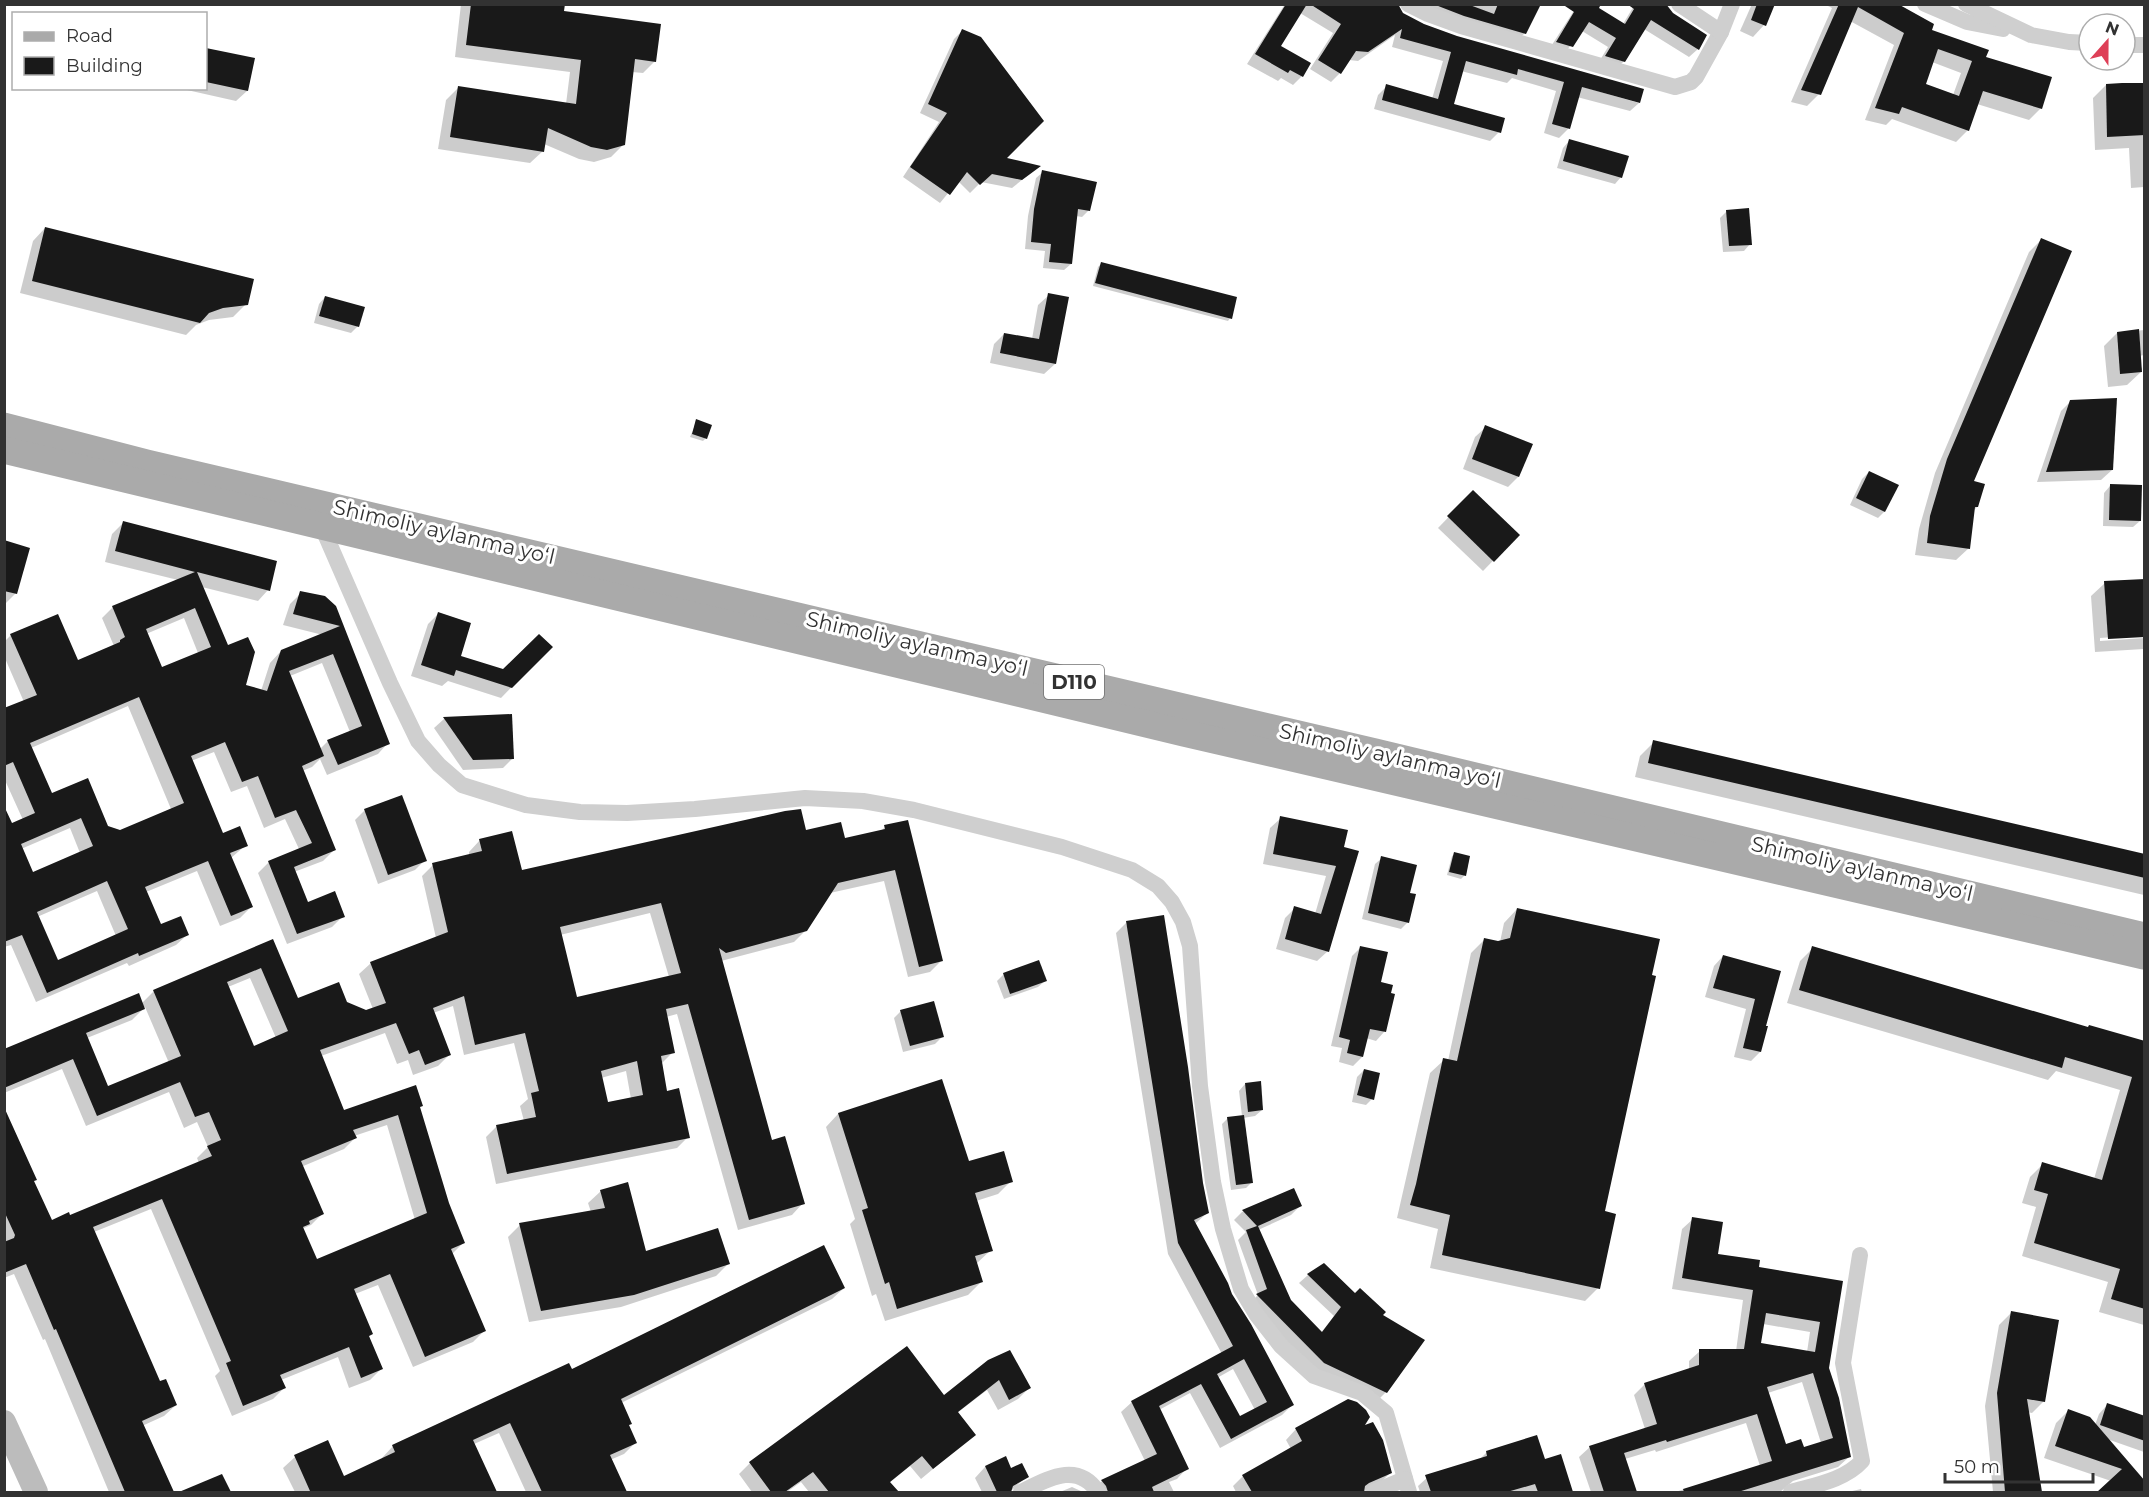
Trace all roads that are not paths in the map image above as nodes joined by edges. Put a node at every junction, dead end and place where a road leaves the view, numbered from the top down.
1 (1408, 4) edge
2 (1679, 4) edge
3 (1732, 4) edge
4 (1925, 4) edge
5 (1966, 4) edge
6 (1721, 32) junction
7 (2031, 35) junction
8 (2077, 42) edge
9 (4, 426) edge
10 (4, 450) edge
11 (322, 527) junction
12 (1104, 701) junction
13 (1601, 818) junction
14 (2145, 936) edge
15 (2145, 957) edge
16 (1860, 1255) dead end
17 (4, 1422) edge
18 (1407, 1486) edge
19 (36, 1492) edge
20 (1021, 1492) edge
21 (1098, 1492) edge
22 (1374, 1492) edge
23 (1791, 1492) edge

1 - 6 street
2 - 6 street
3 - 6 street
4 - 7 street
5 - 7 street
7 - 8 street
9 - 12 main road, Shimoliy aylanma yoʻl / D110
10 - 11 main road, Shimoliy aylanma yoʻl / D110
11 - 12 main road, Shimoliy aylanma yoʻl / D110
11 - 18 street
12 - 13 main road, Shimoliy aylanma yoʻl / D110
13 - 14 main road, Shimoliy aylanma yoʻl / D110
13 - 15 main road, Shimoliy aylanma yoʻl / D110
16 - 23 street
17 - 19 main road
18 - 22 street
20 - 21 street

